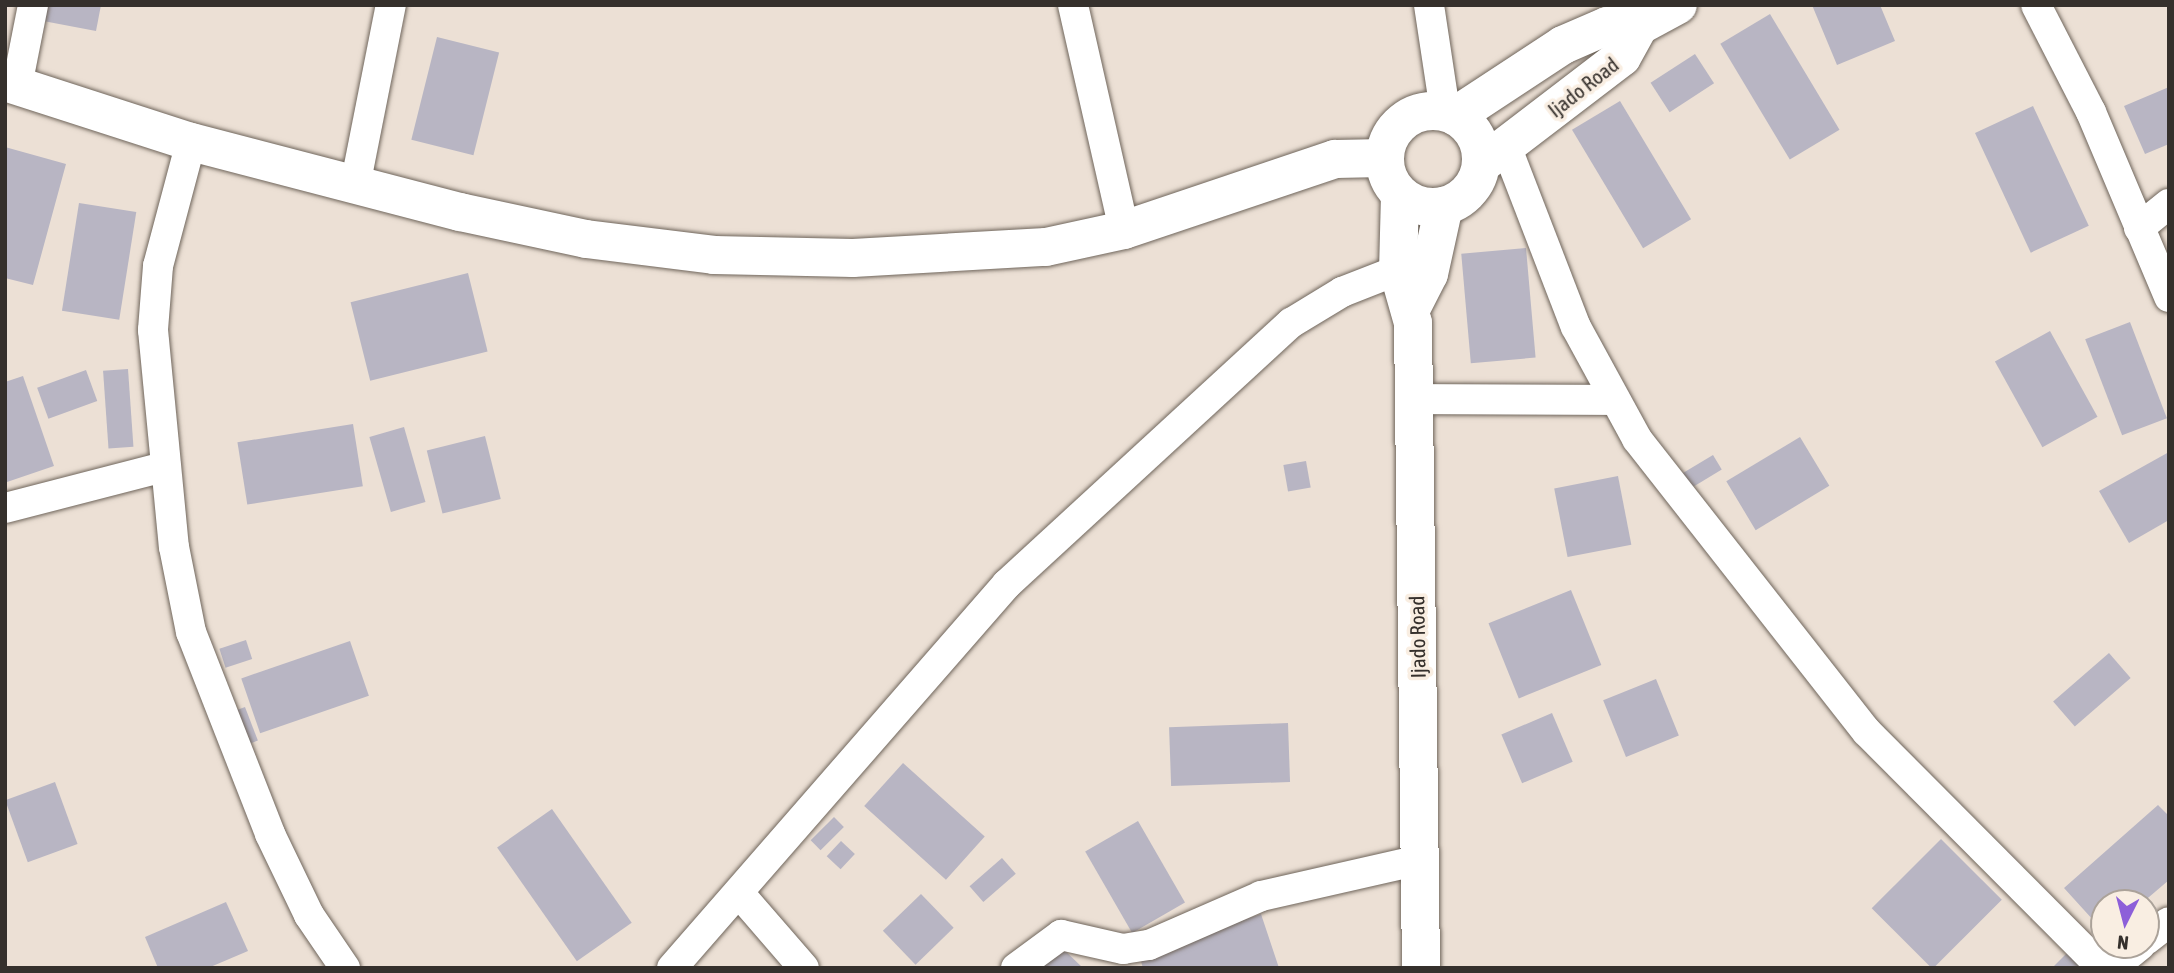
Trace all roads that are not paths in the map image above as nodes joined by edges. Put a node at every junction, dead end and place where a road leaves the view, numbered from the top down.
1 (33, 5) edge
2 (391, 5) edge
3 (1073, 5) edge
4 (1429, 5) edge
5 (2036, 5) edge
6 (1659, 13) edge
7 (11, 84) edge
8 (1450, 113) junction
9 (191, 142) junction
10 (1494, 155) junction
11 (1384, 158) junction
12 (355, 186) junction
13 (1400, 195) junction
14 (2169, 204) edge
15 (1444, 206) junction
16 (2139, 228) junction
17 (1124, 230) junction
18 (1398, 270) junction
19 (2169, 297) edge
20 (1412, 307) junction
21 (1413, 399) junction
22 (1612, 400) junction
23 (163, 467) junction
24 (5, 508) edge
25 (1420, 860) junction
26 (739, 893) junction
27 (345, 968) edge
28 (671, 968) edge
29 (804, 968) edge
30 (1016, 968) edge
31 (1421, 968) edge
32 (2102, 968) edge

1 - 7 street
2 - 12 street
3 - 17 street
4 - 8 street
5 - 16 street
6 - 8 street, Ijado Road
6 - 10 street, Ijado Road
7 - 9 street
8 - 10 street
8 - 11 street
9 - 12 street
9 - 23 street
10 - 15 street
10 - 22 street
11 - 13 street
11 - 17 street
12 - 17 street
13 - 15 street
13 - 18 street, Ijado Road
14 - 16 street
15 - 20 street, Ijado Road
16 - 19 street
18 - 20 street, Ijado Road
18 - 26 street
20 - 21 street, Ijado Road
21 - 22 street
21 - 25 street, Ijado Road
22 - 32 street
23 - 24 street
23 - 27 street
25 - 30 street
25 - 31 street, Ijado Road
26 - 28 street
26 - 29 street

